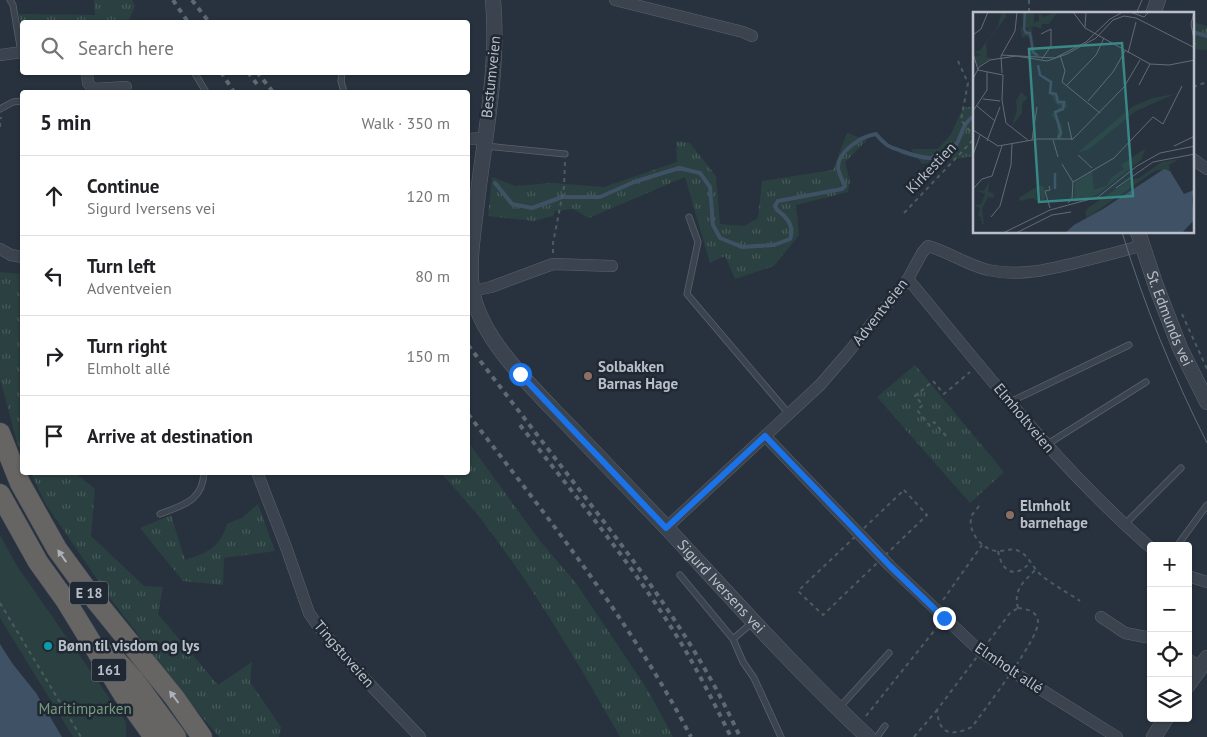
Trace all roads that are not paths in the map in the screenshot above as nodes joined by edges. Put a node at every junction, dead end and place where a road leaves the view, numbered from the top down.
1 (10, 0) edge
2 (493, 0) edge
3 (615, 0) edge
4 (1158, 0) edge
5 (1154, 12) edge
6 (752, 36) dead end
7 (20, 43) edge
8 (20, 52) edge
9 (0, 56) edge
10 (87, 75) edge
11 (196, 75) edge
12 (342, 75) edge
13 (126, 87) dead end
14 (205, 90) edge
15 (343, 90) edge
16 (20, 101) edge
17 (0, 110) edge
18 (470, 139) edge
19 (484, 142) junction
20 (565, 154) road end
21 (1194, 160) edge
22 (1207, 169) edge
23 (689, 217) dead end
24 (1141, 239) edge
25 (0, 249) edge
26 (20, 257) edge
27 (612, 266) dead end
28 (908, 279) junction
29 (472, 291) junction
30 (1129, 344) dead end
31 (1146, 382) dead end
32 (1010, 402) junction
33 (1207, 402) edge
34 (789, 414) junction
35 (0, 434) edge
36 (765, 436) junction
37 (1046, 445) junction
38 (1181, 468) dead end
39 (204, 475) edge
40 (258, 475) edge
41 (0, 494) edge
42 (1207, 506) edge
43 (160, 514) dead end
44 (1124, 525) junction
45 (666, 528) junction
46 (1180, 542) edge
47 (1147, 545) edge
48 (680, 575) dead end
49 (1192, 577) edge
50 (1207, 582) edge
51 (66, 602) junction
52 (1101, 617) dead end
53 (753, 622) junction
54 (1147, 637) edge
55 (733, 640) junction
56 (888, 653) dead end
57 (1199, 661) edge
58 (1192, 677) edge
59 (839, 708) junction
60 (1163, 722) edge
61 (885, 726) dead end
62 (145, 727) edge
63 (176, 737) edge
64 (202, 737) edge
65 (420, 737) edge
66 (781, 737) edge
67 (868, 737) edge
68 (877, 737) edge
69 (1117, 737) edge
70 (1154, 737) edge

1 - 7 lane
2 - 19 street, Bestumveien
3 - 6 street
4 - 5 street
8 - 9 street
10 - 13 street
11 - 14 lane
12 - 15 lane
16 - 17 lane
18 - 19 street, Bestumveien
19 - 20 lane
19 - 29 street, Sigurd Iversens vei
21 - 22 street
23 - 34 lane
24 - 28 street, Adventveien
24 - 33 street, St. Edmunds vei
25 - 26 street
27 - 29 street
28 - 32 street, Elmholtveien
28 - 34 street, Adventveien
29 - 45 street, Sigurd Iversens vei
30 - 32 lane
31 - 37 lane
32 - 37 street, Elmholtveien
34 - 36 street, Adventveien
64 -> 35 highway, E 18
36 - 45 street, Adventveien
36 - 69 street, Elmholt allé
37 - 44 street, Elmholtveien
38 - 44 lane
39 - 43 lane
40 - 65 street, Tingstuveien
41 - 51 highway, E 18
42 - 46 lane
44 - 47 street, Elmholtveien
45 - 53 street, Sigurd Iversens vei
48 - 55 lane
49 - 50 street
51 - 62 highway, 161
51 - 63 highway, E 18
52 - 54 street
53 - 55 lane
53 - 59 street, Sigurd Iversens vei
55 - 66 lane
56 - 59 lane
57 - 58 street
59 - 67 street, Sigurd Iversens vei
60 - 70 street
61 - 68 lane

